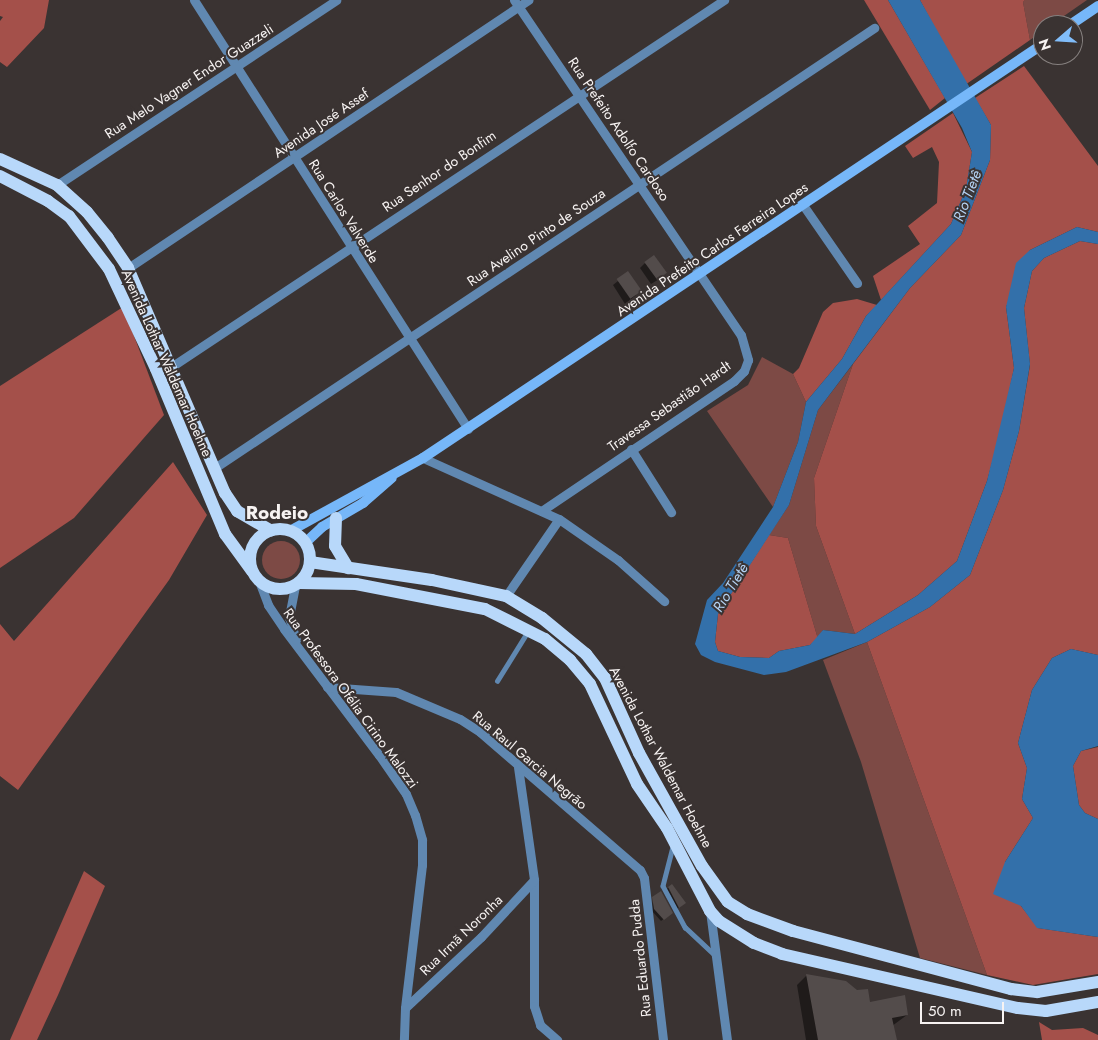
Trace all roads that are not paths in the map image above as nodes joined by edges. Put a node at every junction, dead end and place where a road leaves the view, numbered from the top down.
1 (336, 0) edge
2 (529, 0) edge
3 (724, 0) edge
4 (195, 4) edge
5 (516, 4) edge
6 (1098, 6) edge
7 (1083, 16) edge
8 (874, 28) dead end
9 (1033, 51) edge
10 (235, 67) junction
11 (579, 95) junction
12 (293, 158) junction
13 (0, 159) edge
14 (0, 176) edge
15 (640, 184) junction
16 (58, 185) junction
17 (803, 205) junction
18 (350, 248) junction
19 (128, 268) junction
20 (701, 274) junction
21 (857, 283) dead end
22 (409, 337) junction
23 (171, 367) junction
24 (468, 429) junction
25 (631, 449) junction
26 (423, 458) junction
27 (213, 469) junction
28 (395, 476) junction
29 (543, 510) junction
30 (671, 512) dead end
31 (336, 518) junction
32 (559, 518) junction
33 (271, 531) junction
34 (290, 531) junction
35 (305, 543) junction
36 (310, 562) junction
37 (348, 568) junction
38 (256, 576) junction
39 (297, 584) junction
40 (506, 596) junction
41 (664, 601) dead end
42 (528, 631) junction
43 (301, 652) junction
44 (498, 681) dead end
45 (327, 687) junction
46 (518, 767) junction
47 (674, 845) junction
48 (642, 873) joint
49 (534, 880) junction
50 (710, 910) junction
51 (718, 958) junction
52 (1098, 982) edge
53 (1098, 1002) edge
54 (405, 1008) junction
55 (404, 1040) edge
56 (557, 1040) edge
57 (663, 1040) edge
58 (727, 1040) edge

1 - 10 street, Rua Melo Vagner Endor Guazzeli
2 - 5 street, Avenida José Assef
3 - 11 street, Rua Senhor do Bonfim
4 - 10 street, Rua Carlos Valverde
5 - 11 street, Rua Prefeito Adolfo Cardoso
5 - 12 street, Avenida José Assef
6 - 7 main road
8 - 15 street, Rua Avelino Pinto de Souza
9 - 17 main road, Avenida Prefeito Carlos Ferreira Lopes
10 - 12 street, Rua Carlos Valverde
10 - 16 street, Rua Melo Vagner Endor Guazzeli
11 - 15 street, Rua Prefeito Adolfo Cardoso
11 - 18 street, Rua Senhor do Bonfim
12 - 18 street, Rua Carlos Valverde
12 - 19 street, Avenida José Assef
13 - 16 main road, Avenida Lothar Waldemar Hoehne
14 - 38 main road, Avenida Lothar Waldemar Hoehne
15 - 20 street, Rua Prefeito Adolfo Cardoso
15 - 22 street, Rua Avelino Pinto de Souza
16 - 19 main road, Avenida Lothar Waldemar Hoehne
17 - 20 main road, Avenida Prefeito Carlos Ferreira Lopes
17 - 21 street
18 - 22 street, Rua Carlos Valverde
18 - 23 street, Rua Senhor do Bonfim
19 - 23 main road, Avenida Lothar Waldemar Hoehne
20 - 24 main road, Avenida Prefeito Carlos Ferreira Lopes
20 - 25 street, Travessa Sebastião Hardt
22 - 24 street, Rua Carlos Valverde
22 - 27 street, Rua Avelino Pinto de Souza
23 - 27 main road, Avenida Lothar Waldemar Hoehne
24 - 26 main road, Avenida Prefeito Carlos Ferreira Lopes
25 - 29 street, Travessa Sebastião Hardt
25 - 30 street
26 - 28 main road, Avenida Prefeito Carlos Ferreira Lopes
26 - 29 street
27 - 33 main road, Avenida Lothar Waldemar Hoehne
28 - 31 main road, Avenida Prefeito Carlos Ferreira Lopes
28 - 34 main road, Avenida Prefeito Carlos Ferreira Lopes
29 - 32 street
31 - 35 main road, Avenida Prefeito Carlos Ferreira Lopes
31 - 37 main road
32 - 40 street
32 - 41 street
33 - 34 main road
33 - 38 main road
34 - 35 main road
35 - 36 main road
36 - 37 main road, Avenida Lothar Waldemar Hoehne
36 - 39 main road
37 - 40 main road, Avenida Lothar Waldemar Hoehne
38 - 39 main road
38 - 43 street, Rua Professora Ofélia Cirino Malozzi
39 - 42 main road, Avenida Lothar Waldemar Hoehne
39 - 43 street
40 - 52 main road, Avenida Lothar Waldemar Hoehne
42 - 44 lane
42 - 47 main road, Avenida Lothar Waldemar Hoehne
43 - 45 street, Rua Professora Ofélia Cirino Malozzi
45 - 46 street, Rua Raul Garcia Negrão
45 - 54 street, Rua Professora Ofélia Cirino Malozzi
46 - 48 street, Rua Raul Garcia Negrão
46 - 49 street
47 - 50 main road, Avenida Lothar Waldemar Hoehne
47 - 51 lane
48 - 57 street, Rua Eduardo Pudda
49 - 54 street, Rua Irmã Noronha
49 - 56 street
50 - 51 street
50 - 53 main road, Avenida Lothar Waldemar Hoehne
51 - 58 street
54 - 55 street, Rua Professora Ofélia Cirino Malozzi

